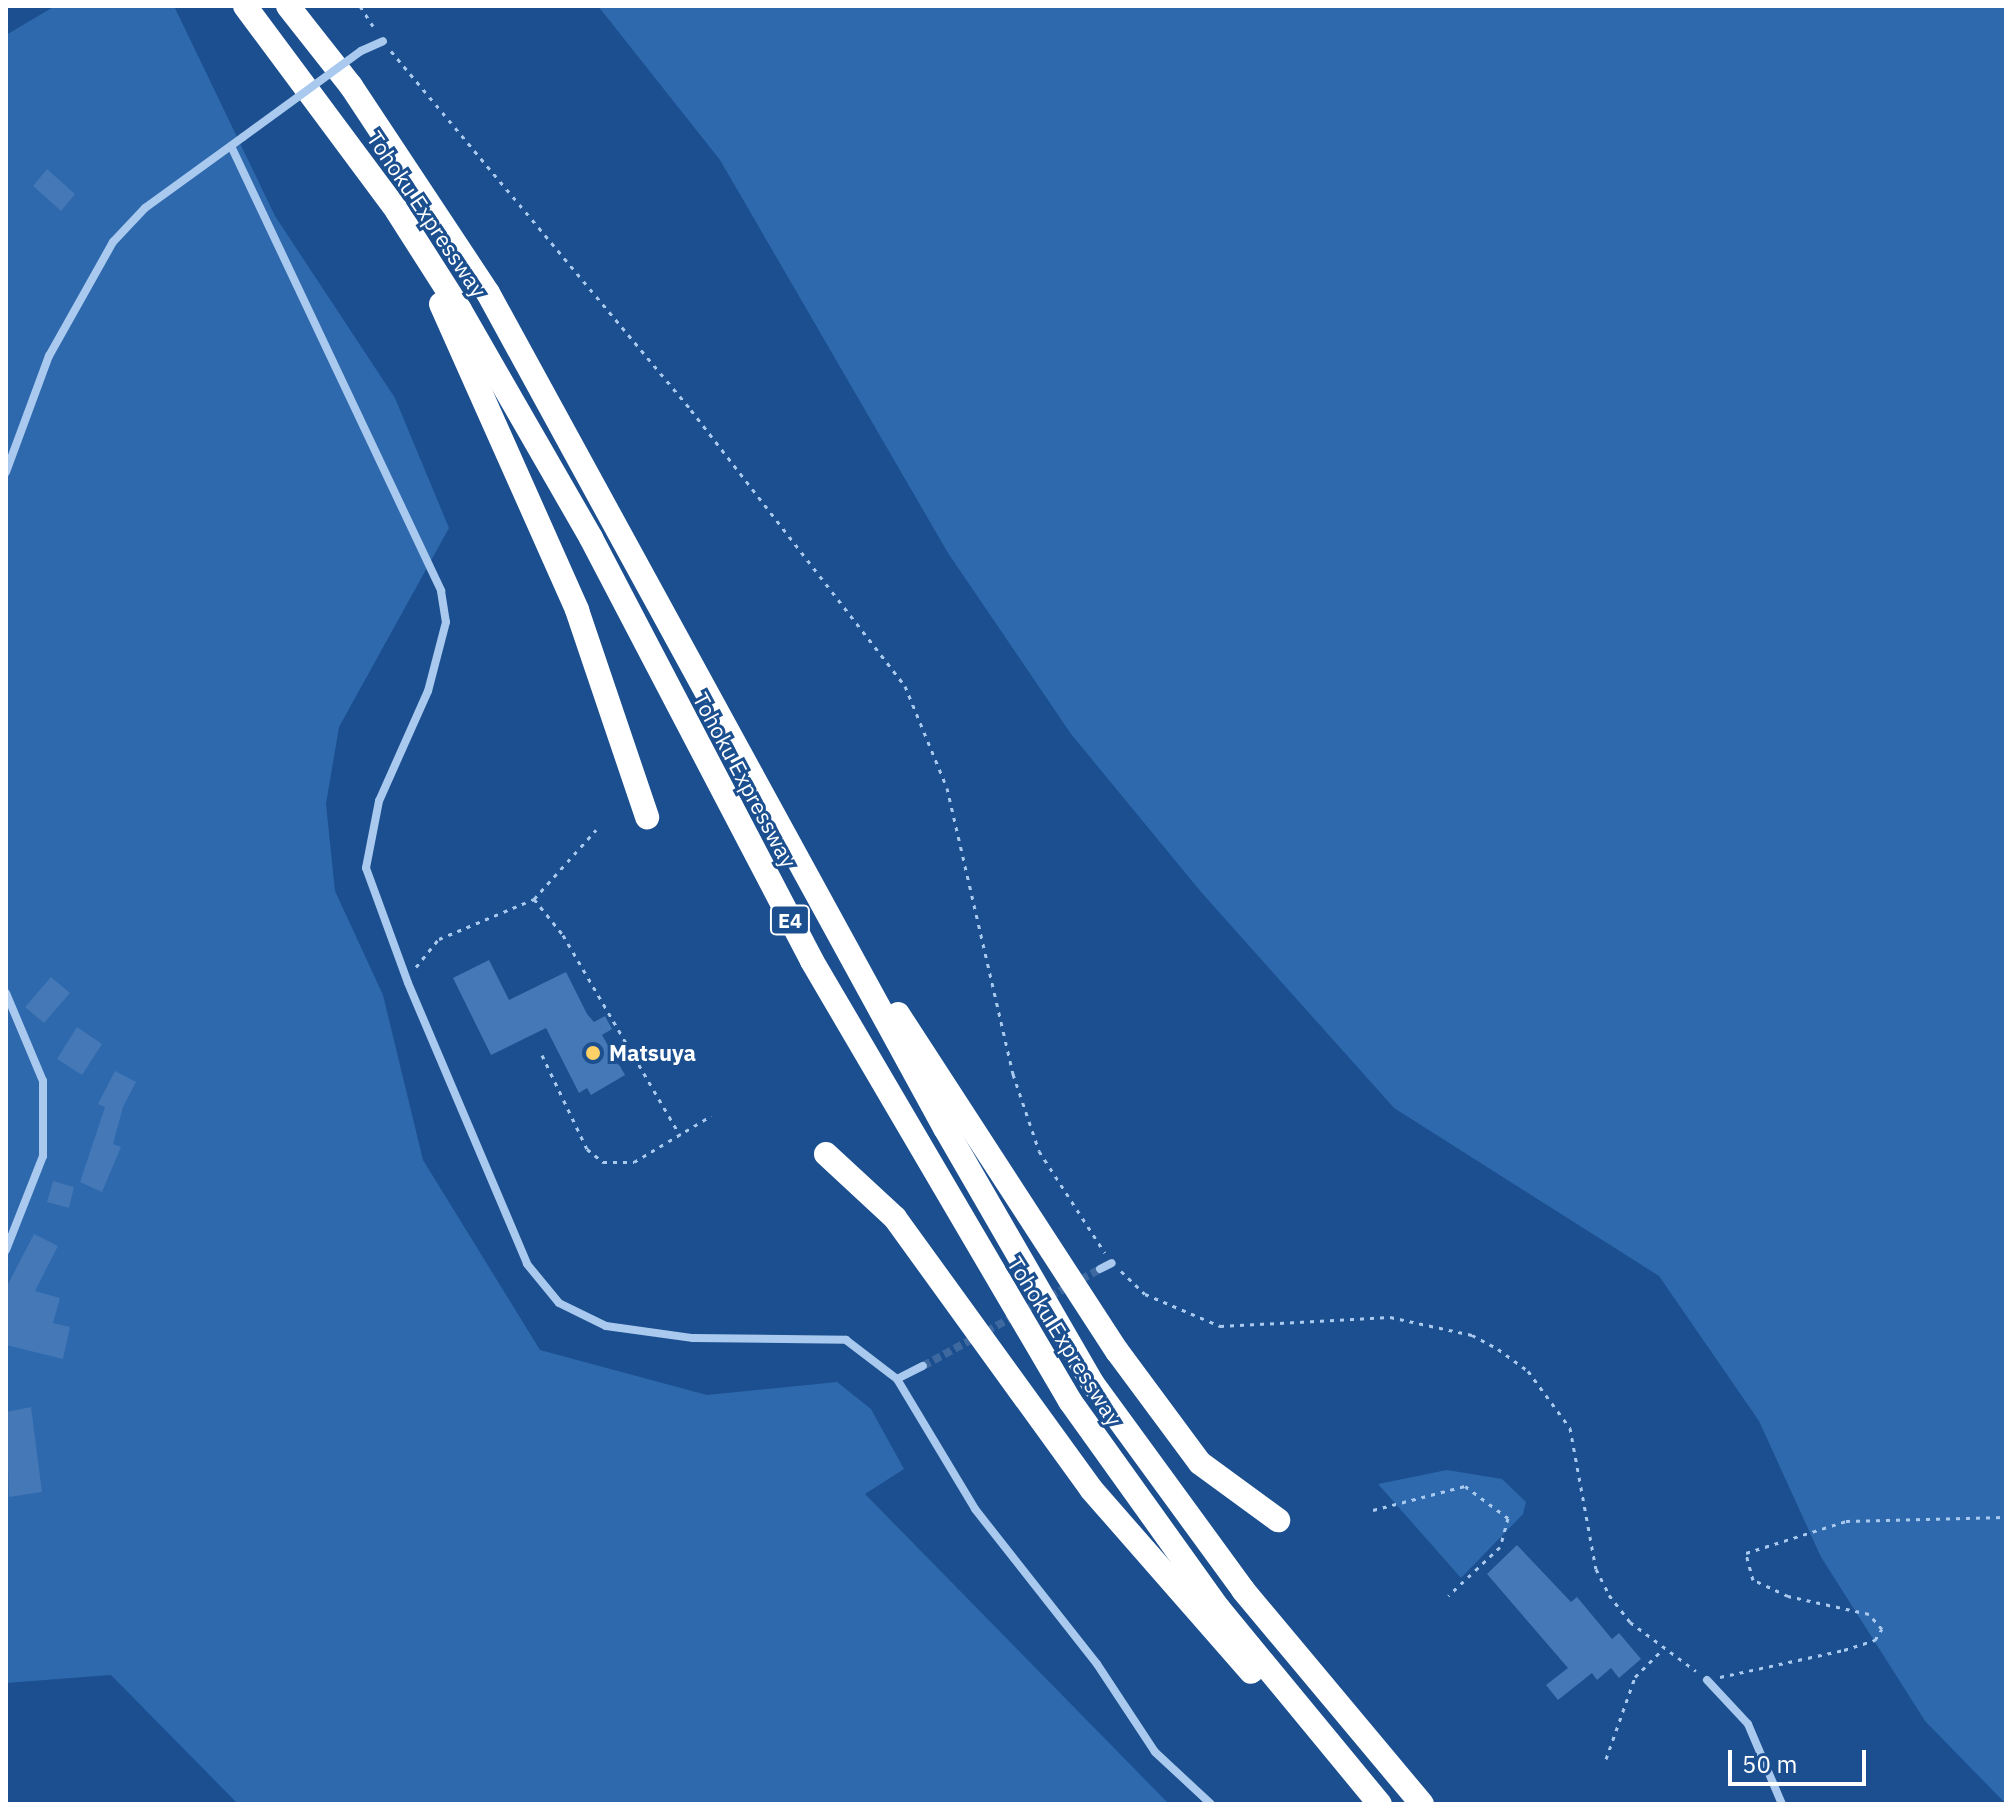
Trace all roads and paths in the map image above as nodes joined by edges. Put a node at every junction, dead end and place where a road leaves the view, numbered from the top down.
1 (245, 6) edge
2 (288, 6) edge
3 (360, 6) edge
4 (383, 41) junction
5 (231, 146) junction
6 (397, 211) junction
7 (6, 472) edge
8 (647, 817) dead end
9 (596, 830) dead end
10 (784, 837) junction
11 (534, 899) junction
12 (407, 980) junction
13 (6, 993) edge
14 (542, 1055) dead end
15 (711, 1116) dead end
16 (680, 1135) junction
17 (826, 1154) dead end
18 (6, 1250) edge
19 (1112, 1263) junction
20 (1100, 1269) tunnel mouth
21 (923, 1366) tunnel mouth
22 (897, 1379) junction
23 (1373, 1510) dead end
24 (2006, 1517) edge
25 (1278, 1520) dead end
26 (1448, 1596) dead end
27 (1665, 1648) junction
28 (1707, 1680) junction
29 (1606, 1759) dead end
30 (1211, 1804) edge
31 (1378, 1804) edge
32 (1422, 1804) edge
33 (1782, 1804) edge

1 - 6 highway, Tohoku Expressway / E4
2 - 10 highway, Tohoku Expressway / E4
3 - 4 path
4 - 5 street, bridge
4 - 19 path
5 - 7 street
5 - 12 street
6 - 8 highway
6 - 31 highway, Tohoku Expressway / E4
9 - 11 path
10 - 25 highway
10 - 32 highway, Tohoku Expressway / E4
11 - 12 path
11 - 16 path
12 - 22 street
13 - 18 street
14 - 16 path
15 - 16 path
17 - 31 highway
19 - 20 street
19 - 27 path
21 - 22 street
22 - 30 street
23 - 26 path
24 - 28 path
27 - 28 path
27 - 29 path
28 - 33 street

